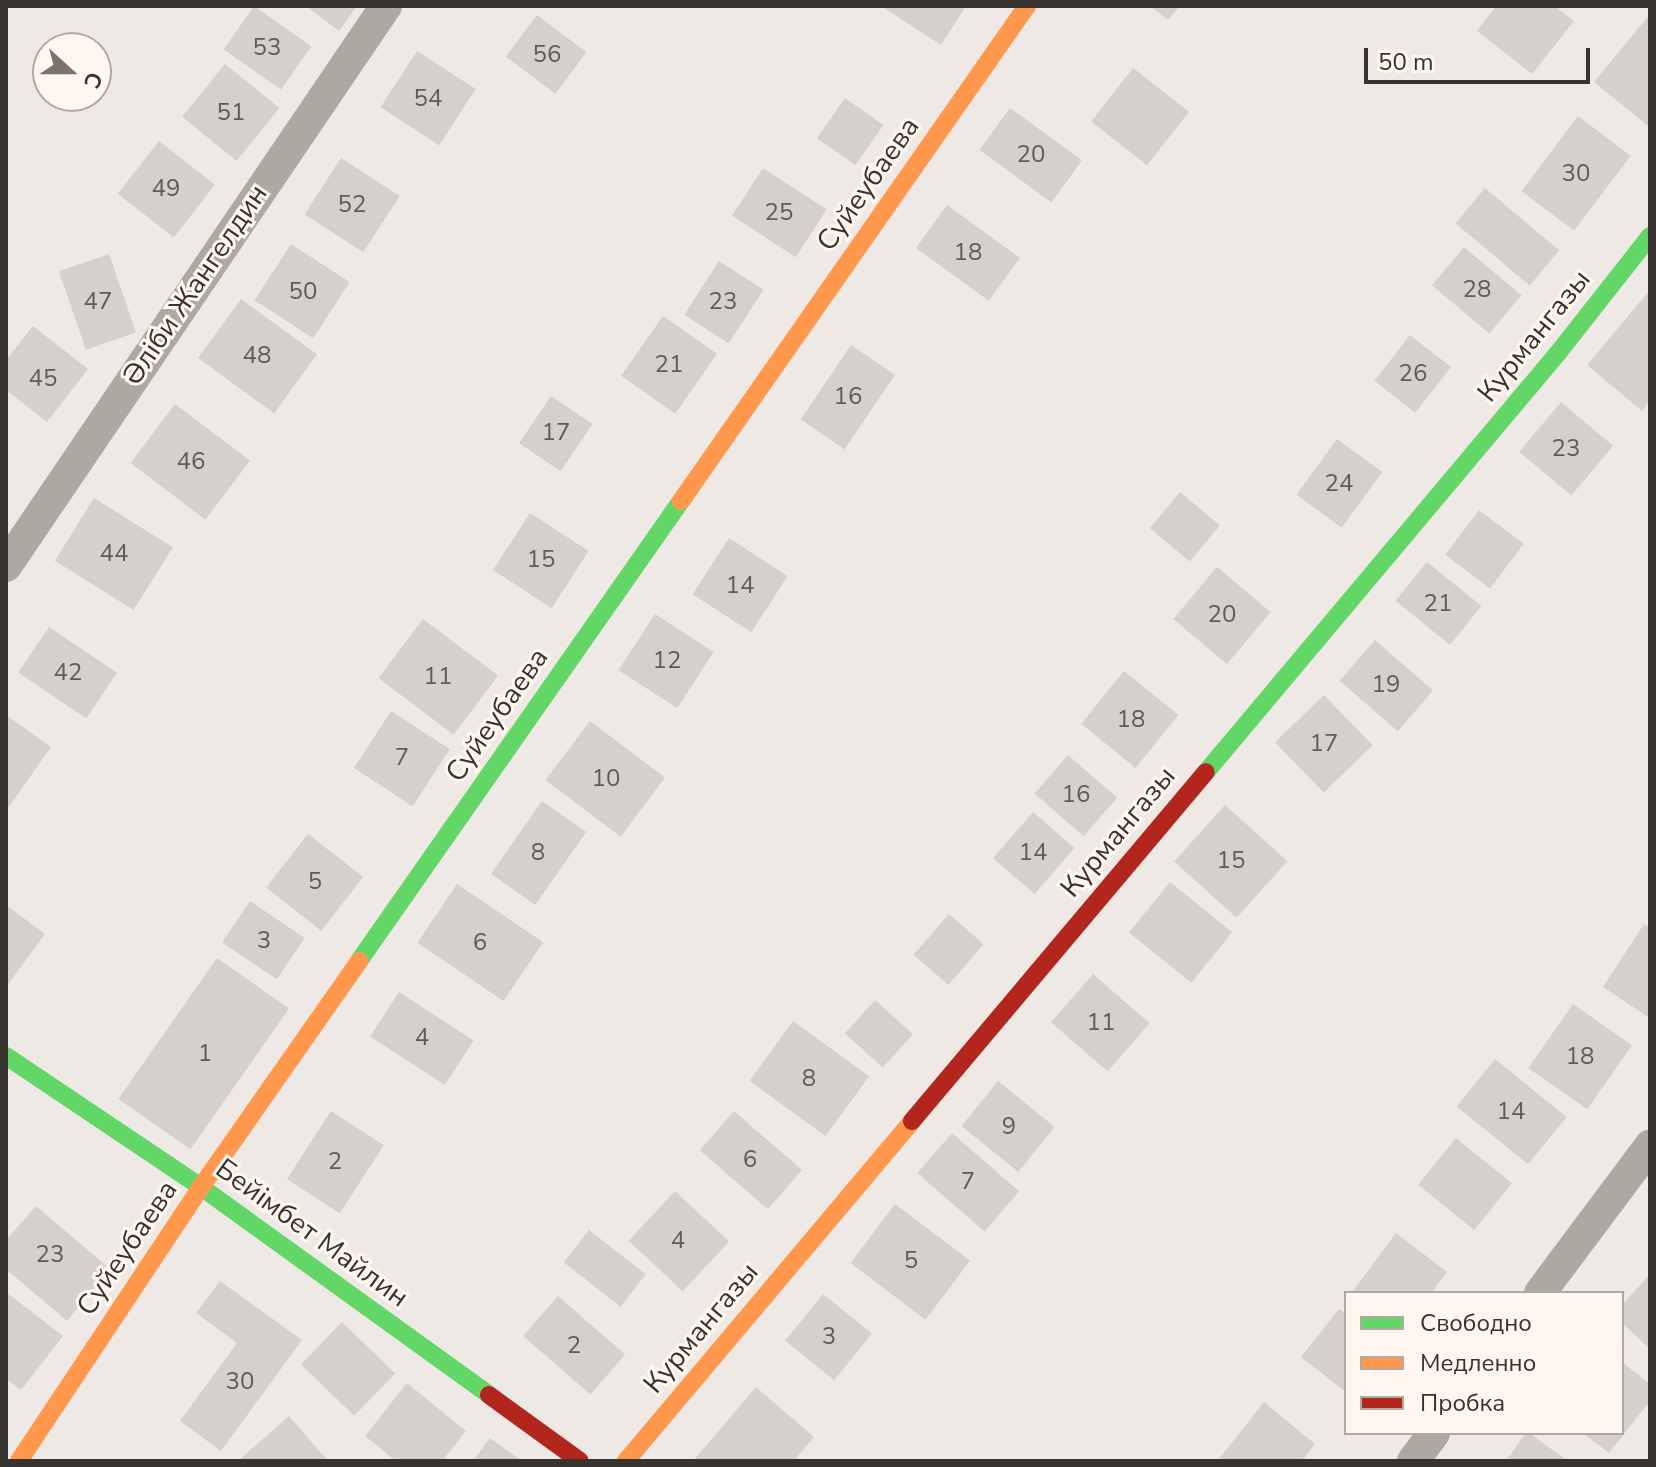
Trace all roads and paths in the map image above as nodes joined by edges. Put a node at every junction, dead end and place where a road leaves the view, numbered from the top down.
1 (386, 6) edge
2 (1027, 6) edge
3 (1650, 236) edge
4 (6, 566) edge
5 (6, 1056) edge
6 (1650, 1146) edge
7 (201, 1187) junction
8 (1541, 1291) edge
9 (1432, 1435) edge
10 (19, 1461) edge
11 (580, 1461) edge
12 (626, 1461) edge
13 (1413, 1461) edge

1 - 4 street, Әліби Жангелдин
2 - 7 street, Суйеубаева
3 - 12 street, Курмангазы
5 - 7 street, Бейімбет Майлин
6 - 8 street
7 - 10 street, Суйеубаева
7 - 11 street, Бейімбет Майлин
9 - 13 street

